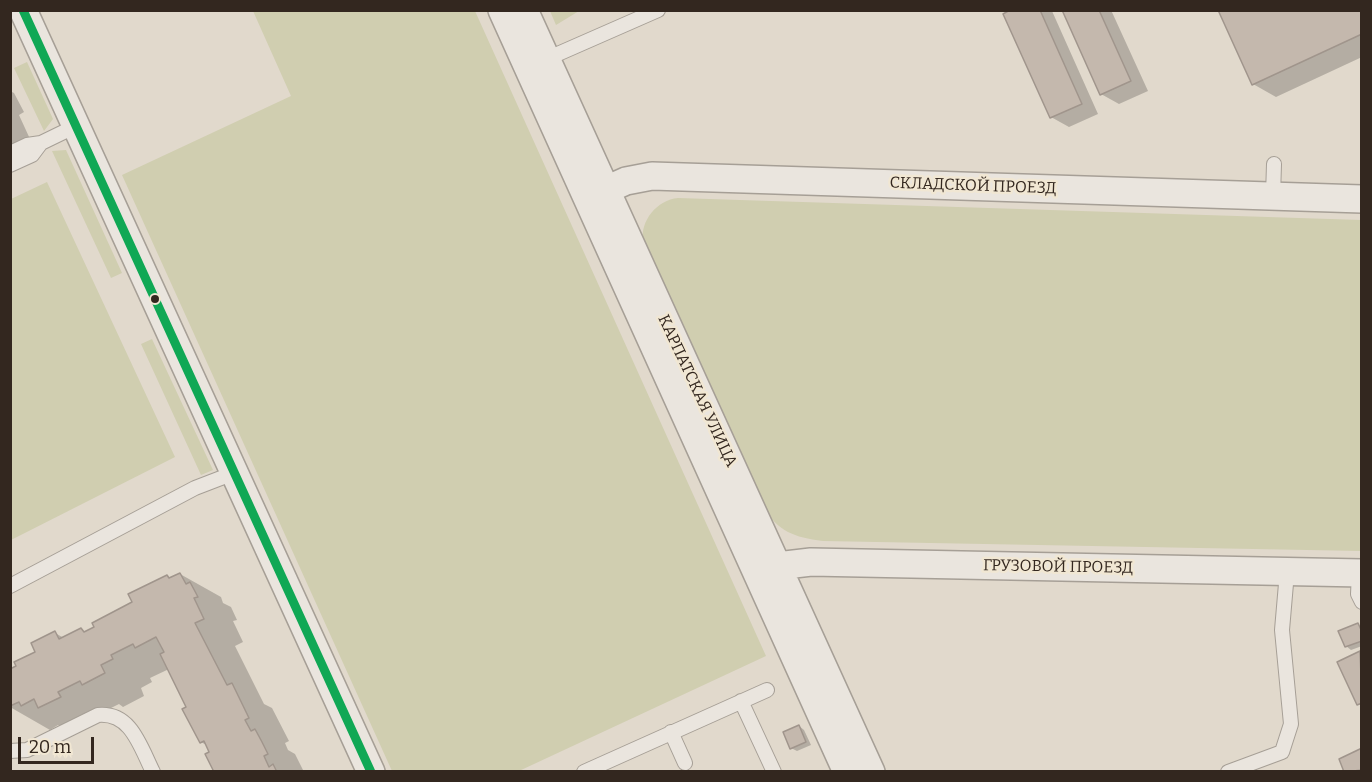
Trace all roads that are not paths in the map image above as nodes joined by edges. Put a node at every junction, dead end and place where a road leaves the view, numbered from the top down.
1 (23, 10) edge
2 (502, 10) edge
3 (524, 10) edge
4 (658, 10) edge
5 (537, 63) junction
6 (76, 126) junction
7 (41, 143) junction
8 (10, 153) edge
9 (1274, 164) dead end
10 (10, 165) edge
11 (596, 194) junction
12 (1273, 196) junction
13 (1362, 199) edge
14 (234, 473) junction
15 (767, 570) junction
16 (1287, 572) junction
17 (1360, 573) edge
18 (10, 586) edge
19 (1362, 602) edge
20 (767, 690) dead end
21 (741, 701) junction
22 (671, 732) junction
23 (10, 751) edge
24 (614, 758) junction
25 (685, 763) dead end
26 (153, 771) edge
27 (371, 771) edge
28 (584, 771) edge
29 (620, 771) edge
30 (774, 771) edge
31 (847, 771) edge
32 (871, 771) edge
33 (1228, 771) edge

1 - 6 street
2 - 5 street, КАРПАТСКАЯ УЛИЦА
3 - 5 street, КАРПАТСКАЯ УЛИЦА
4 - 5 lane
5 - 11 street, КАРПАТСКАЯ УЛИЦА
6 - 7 lane
6 - 14 street
7 - 8 lane
7 - 10 lane
9 - 12 lane
11 - 12 street, СКЛАДСКОЙ ПРОЕЗД
11 - 15 street, КАРПАТСКАЯ УЛИЦА
12 - 13 street, СКЛАДСКОЙ ПРОЕЗД
14 - 18 lane
14 - 27 street
15 - 16 street, ГРУЗОВОЙ ПРОЕЗД
15 - 31 street, КАРПАТСКАЯ УЛИЦА
15 - 32 street, КАРПАТСКАЯ УЛИЦА
16 - 17 street, ГРУЗОВОЙ ПРОЕЗД
16 - 33 lane
17 - 19 lane
20 - 21 lane
21 - 22 lane
21 - 30 lane
22 - 24 lane
22 - 25 lane
23 - 26 lane
24 - 28 lane
24 - 29 lane

